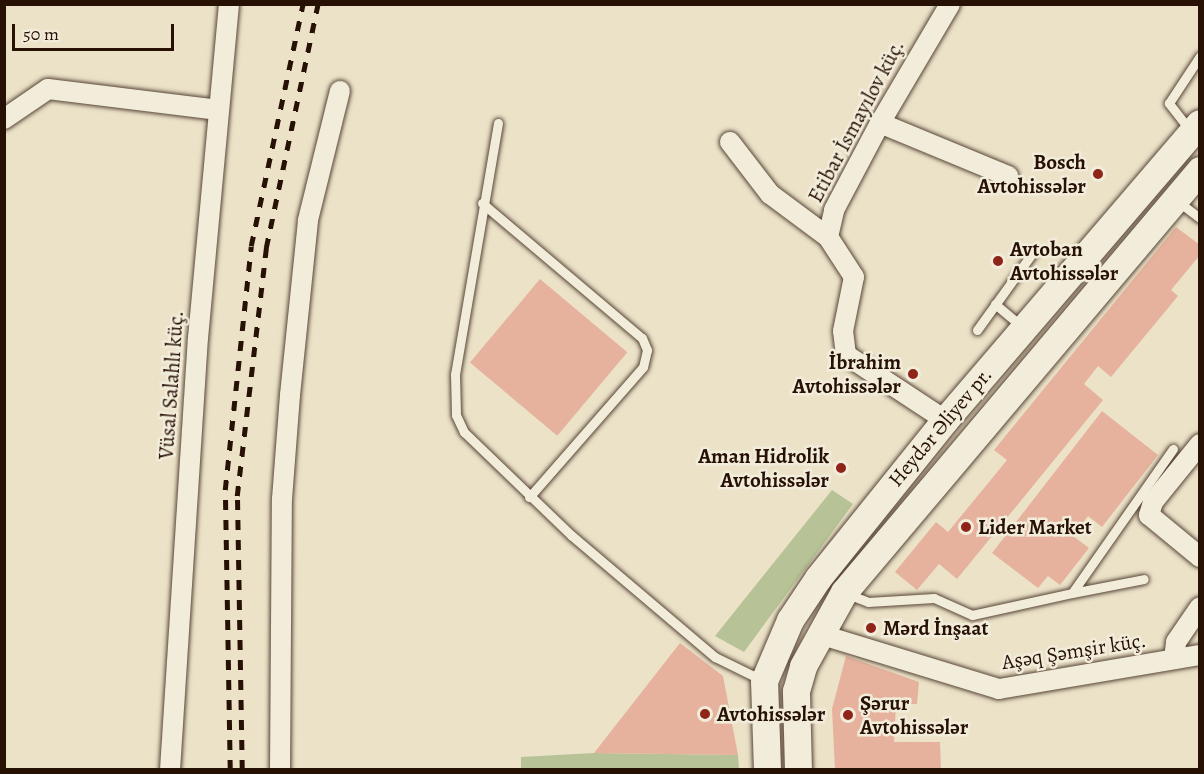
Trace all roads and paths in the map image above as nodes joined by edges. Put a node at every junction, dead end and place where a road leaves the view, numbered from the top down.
1 (229, 4) edge
2 (950, 4) edge
3 (1200, 56) edge
4 (340, 92) dead end
5 (219, 110) junction
6 (4, 119) edge
7 (498, 123) dead end
8 (880, 123) junction
9 (1196, 128) edge
10 (729, 142) dead end
11 (1200, 170) edge
12 (1008, 176) dead end
13 (1174, 199) junction
14 (482, 203) junction
15 (1200, 218) edge
16 (828, 237) junction
17 (1033, 252) dead end
18 (995, 304) junction
19 (1023, 328) junction
20 (977, 330) dead end
21 (945, 420) junction
22 (1200, 444) edge
23 (1173, 448) dead end
24 (528, 497) junction
25 (1200, 557) edge
26 (1144, 579) dead end
27 (843, 592) junction
28 (1072, 593) junction
29 (1200, 607) edge
30 (819, 634) junction
31 (1200, 655) edge
32 (1174, 659) junction
33 (764, 681) junction
34 (170, 770) edge
35 (280, 770) edge
36 (767, 770) edge
37 (798, 770) edge

1 - 5 street, Vüsal Salahlı küç.
2 - 8 street, Etibar İsmayılov küç.
3 - 9 lane
4 - 35 street
5 - 6 street
5 - 34 street, Vüsal Salahlı küç.
7 - 14 lane
8 - 12 street
8 - 16 street, Etibar İsmayılov küç.
9 - 19 main road, Heydər Əliyev pr.
10 - 16 street
11 - 13 main road, Heydər Əliyev pr.
13 - 15 lane
13 - 27 main road, Heydər Əliyev pr.
14 - 24 lane
14 - 24 lane
16 - 21 street, Etibar İsmayılov küç.
17 - 18 lane
18 - 19 lane
18 - 20 lane
19 - 21 main road, Heydər Əliyev pr.
21 - 33 main road, Heydər Əliyev pr.
22 - 25 street
23 - 28 lane
24 - 33 lane
26 - 28 lane
27 - 28 lane
27 - 30 main road, Heydər Əliyev pr.
29 - 32 street
30 - 32 street, Aşəq Şəmşir küç.
30 - 37 main road, Heydər Əliyev pr.
31 - 32 street, Aşəq Şəmşir küç.
33 - 36 main road, Heydər Əliyev pr.

